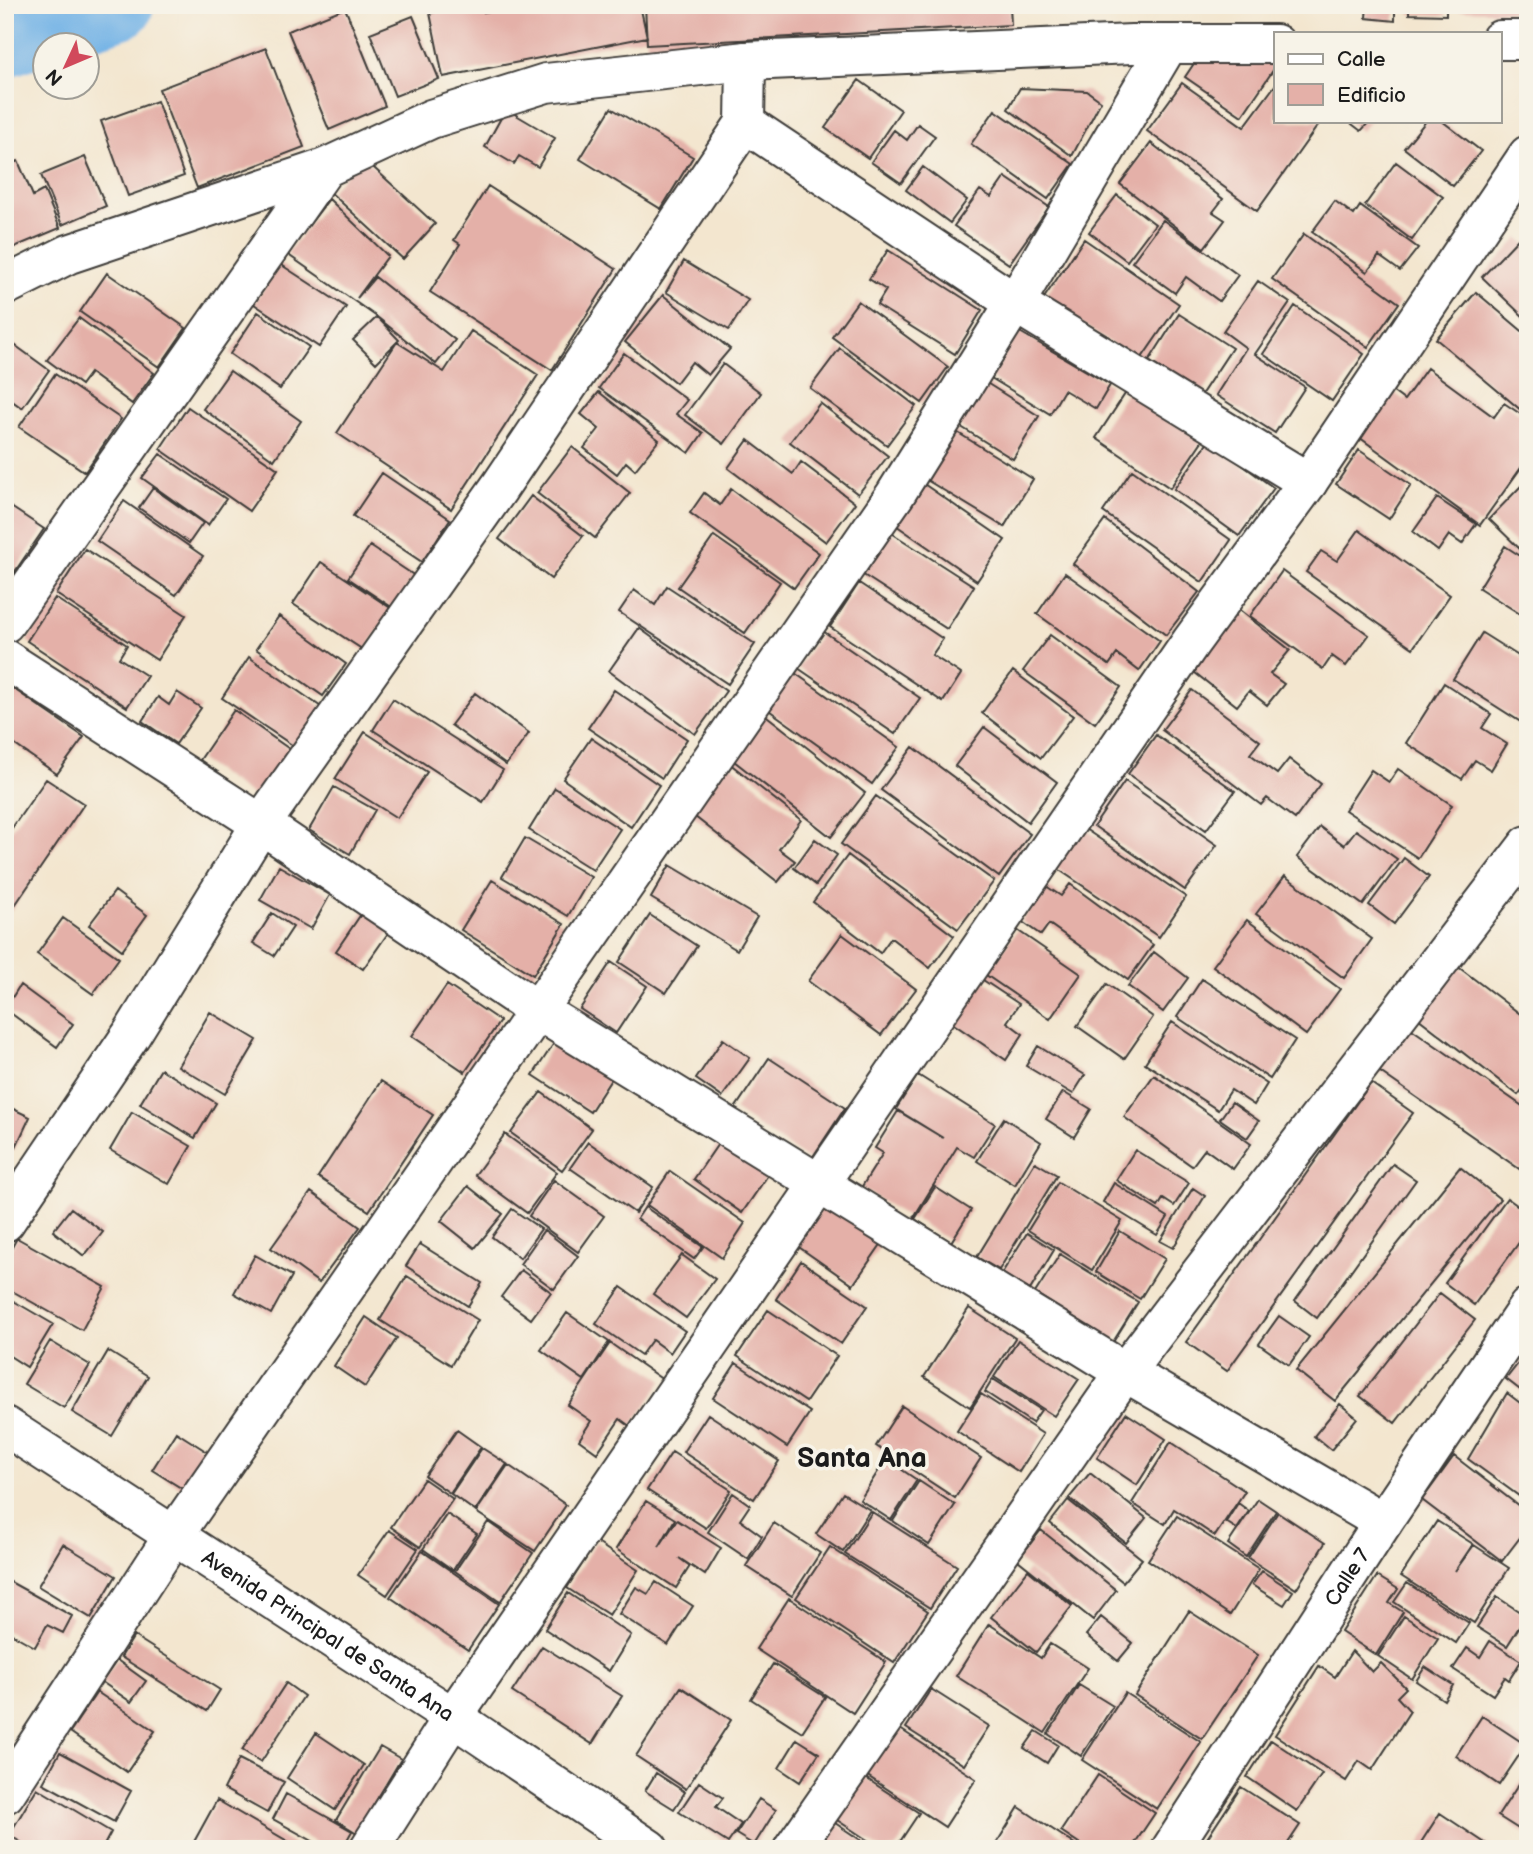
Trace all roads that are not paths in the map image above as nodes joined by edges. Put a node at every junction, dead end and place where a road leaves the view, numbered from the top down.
1 (1502, 40) edge
2 (1528, 40) edge
3 (1274, 44) edge
4 (1168, 45) junction
5 (746, 61) junction
6 (745, 123) junction
7 (1528, 155) edge
8 (325, 168) junction
9 (5, 286) edge
10 (1015, 303) junction
11 (1308, 482) junction
12 (5, 623) edge
13 (5, 659) edge
14 (261, 824) junction
15 (1528, 845) edge
16 (537, 1010) junction
17 (820, 1182) junction
18 (5, 1222) edge
19 (1528, 1307) edge
20 (1125, 1372) junction
21 (5, 1426) edge
22 (1382, 1522) junction
23 (174, 1535) junction
24 (453, 1717) junction
25 (5, 1794) edge
26 (369, 1849) edge
27 (649, 1849) edge
28 (793, 1849) edge
29 (1171, 1849) edge

1 - 2 street
3 - 4 street
4 - 5 street
4 - 10 street
5 - 6 street
5 - 8 street
6 - 10 street
6 - 14 street
7 - 11 street
8 - 9 street
8 - 12 street
10 - 11 street
10 - 16 street
11 - 17 street
13 - 14 street
14 - 16 street
14 - 18 street
15 - 20 street
16 - 17 street
16 - 23 street
17 - 20 street
17 - 24 street
19 - 22 street, Calle 7
20 - 22 street
20 - 28 street
21 - 23 street, Avenida Principal de Santa Ana
22 - 29 street, Calle 7
23 - 24 street, Avenida Principal de Santa Ana
23 - 25 street
24 - 26 street
24 - 27 street, Avenida Principal de Santa Ana

